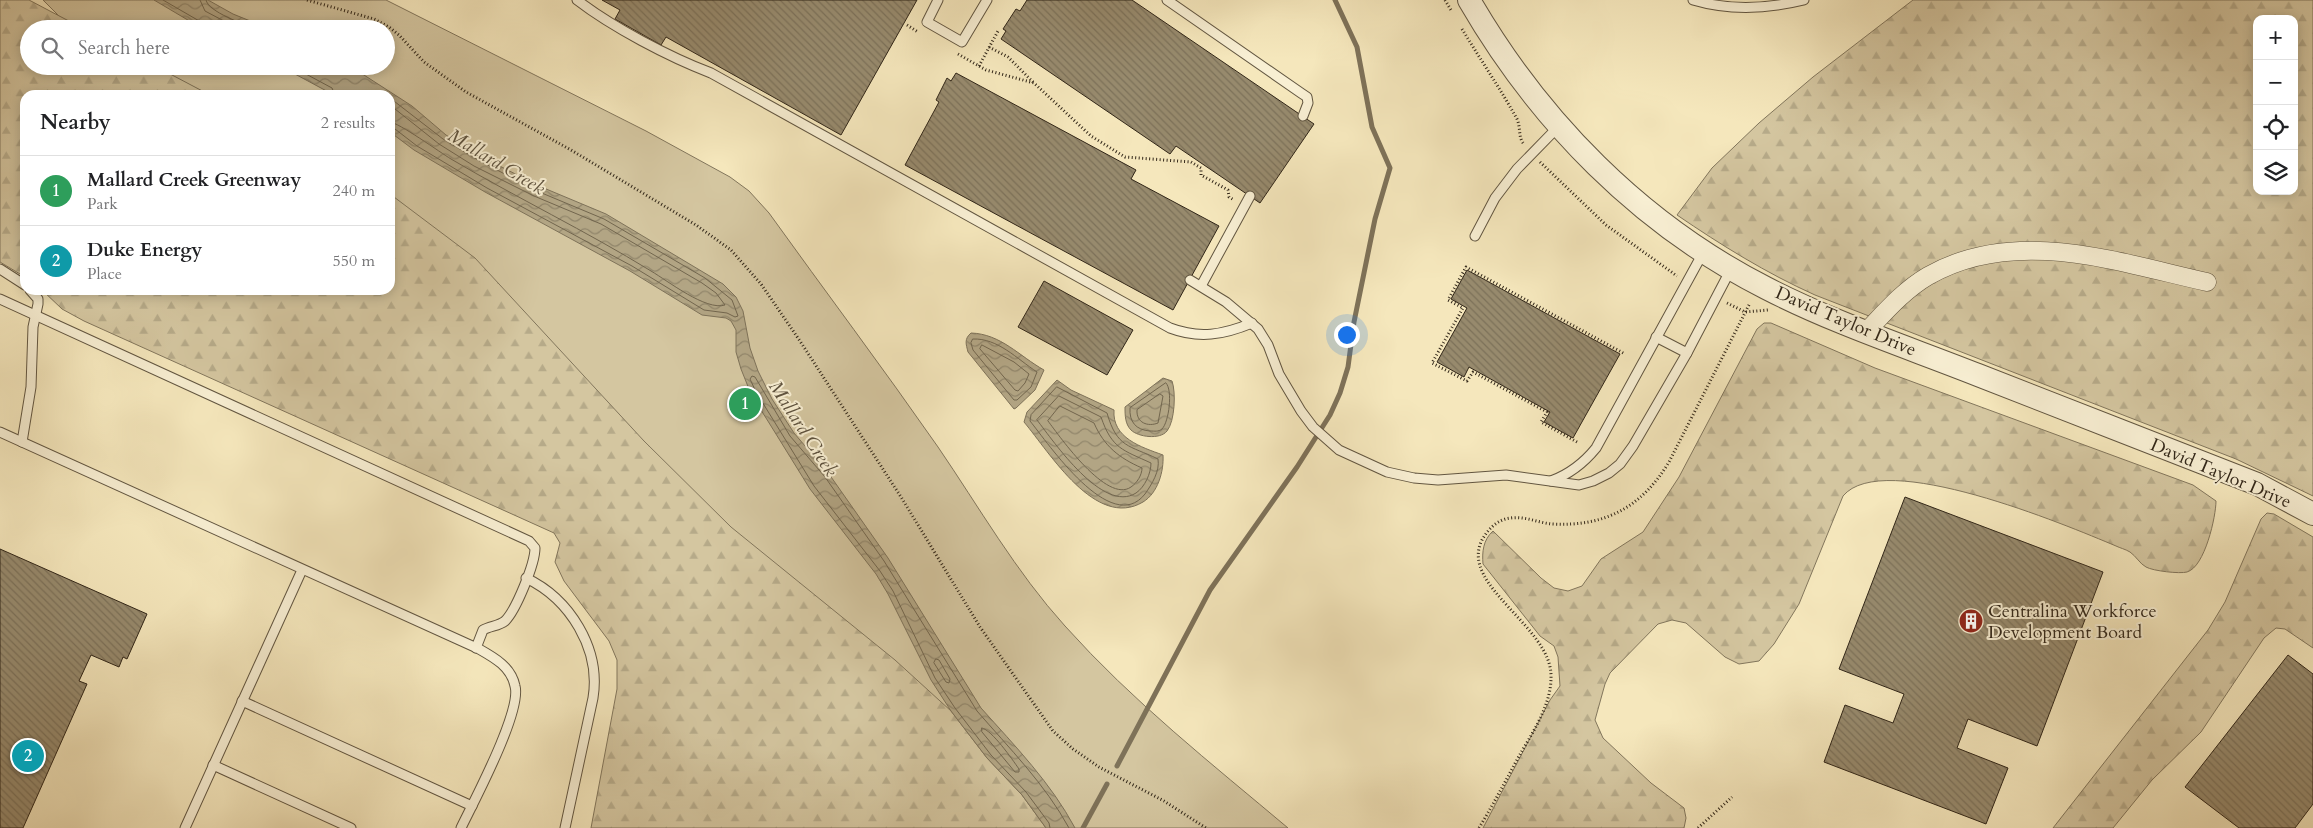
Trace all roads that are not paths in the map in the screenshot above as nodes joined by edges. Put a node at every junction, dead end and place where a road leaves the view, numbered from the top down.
1 (577, 0) edge
2 (938, 0) edge
3 (986, 0) edge
4 (1167, 0) edge
5 (1693, 0) edge
6 (1804, 0) edge
7 (1462, 8) edge
8 (1303, 116) dead end
9 (1558, 126) junction
10 (1250, 196) dead end
11 (1476, 236) dead end
12 (1704, 251) junction
13 (0, 269) edge
14 (1731, 269) junction
15 (1190, 280) dead end
16 (20, 282) edge
17 (2207, 282) dead end
18 (1201, 286) junction
19 (34, 295) edge
20 (0, 299) edge
21 (36, 315) junction
22 (1252, 323) junction
23 (1866, 332) junction
24 (1656, 337) junction
25 (1687, 353) junction
26 (0, 432) edge
27 (22, 442) junction
28 (1551, 481) junction
29 (2313, 514) edge
30 (302, 570) junction
31 (526, 578) junction
32 (476, 648) junction
33 (242, 700) junction
34 (213, 765) junction
35 (472, 806) junction
36 (184, 828) edge
37 (351, 828) edge
38 (461, 828) edge
39 (565, 828) edge

1 - 22 lane
2 - 3 lane
4 - 8 lane
5 - 6 lane
7 - 9 street, David Taylor Drive
9 - 11 lane
9 - 12 street, David Taylor Drive
10 - 18 lane
12 - 14 street, David Taylor Drive
12 - 24 lane
13 - 16 lane
14 - 23 street, David Taylor Drive
14 - 25 lane
15 - 18 lane
17 - 23 street
18 - 22 lane
19 - 21 lane
20 - 21 lane
21 - 27 lane
21 - 31 lane
22 - 28 lane
23 - 29 street, David Taylor Drive
24 - 25 lane
24 - 28 lane
25 - 28 lane
26 - 27 lane
27 - 30 lane
30 - 32 lane
30 - 33 lane
31 - 32 lane
31 - 39 lane
32 - 35 lane
33 - 34 lane
33 - 35 lane
34 - 36 lane
34 - 37 lane
35 - 38 lane

